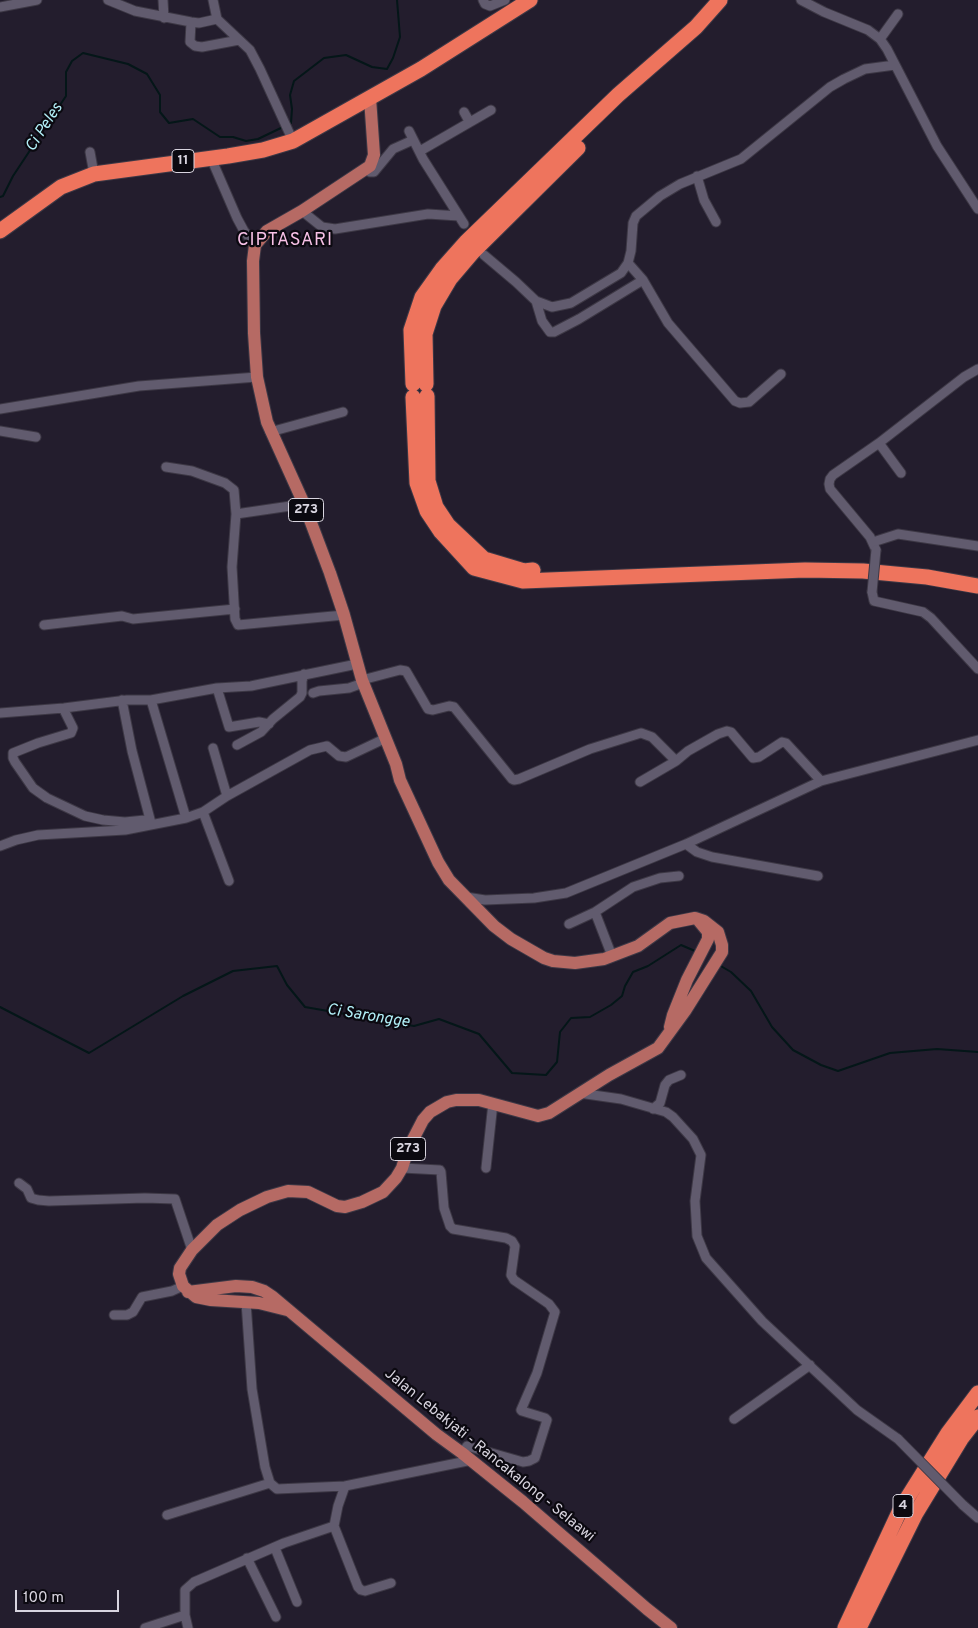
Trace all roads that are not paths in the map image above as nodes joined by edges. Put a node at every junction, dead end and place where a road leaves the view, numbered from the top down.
1 (37, 0) edge
2 (108, 0) edge
3 (134, 0) edge
4 (163, 0) edge
5 (213, 0) edge
6 (483, 0) edge
7 (505, 0) edge
8 (530, 0) edge
9 (720, 0) edge
10 (731, 0) edge
11 (802, 0) edge
12 (0, 7) edge
13 (135, 11) junction
14 (898, 14) dead end
15 (164, 18) junction
16 (217, 19) junction
17 (191, 22) junction
18 (880, 39) junction
19 (239, 40) junction
20 (895, 65) junction
21 (370, 98) junction
22 (491, 110) dead end
23 (464, 112) dead end
24 (469, 121) junction
25 (288, 131) junction
26 (420, 151) junction
27 (90, 152) dead end
28 (211, 158) junction
29 (367, 169) junction
30 (94, 174) junction
31 (697, 176) junction
32 (978, 209) edge
33 (302, 211) junction
34 (459, 216) junction
35 (716, 222) dead end
36 (464, 224) dead end
37 (0, 231) edge
38 (255, 245) junction
39 (484, 255) dead end
40 (628, 263) junction
41 (643, 280) junction
42 (536, 301) junction
43 (978, 369) edge
44 (782, 374) dead end
45 (257, 377) junction
46 (420, 390) junction
47 (0, 409) edge
48 (343, 412) dead end
49 (0, 431) edge
50 (270, 432) junction
51 (36, 437) dead end
52 (879, 442) junction
53 (166, 467) dead end
54 (901, 473) dead end
55 (304, 504) junction
56 (236, 514) junction
57 (874, 546) junction
58 (978, 546) edge
59 (978, 579) edge
60 (978, 586) edge
61 (235, 609) junction
62 (344, 615) junction
63 (44, 625) dead end
64 (357, 664) junction
65 (978, 669) edge
66 (304, 674) junction
67 (362, 682) junction
68 (217, 688) junction
69 (314, 693) dead end
70 (122, 700) junction
71 (151, 700) junction
72 (64, 708) junction
73 (0, 714) edge
74 (269, 724) junction
75 (384, 739) junction
76 (978, 740) edge
77 (237, 745) dead end
78 (214, 748) dead end
79 (676, 760) junction
80 (821, 781) junction
81 (640, 782) dead end
82 (227, 796) junction
83 (203, 812) junction
84 (186, 818) junction
85 (151, 821) junction
86 (133, 822) junction
87 (124, 830) junction
88 (686, 844) junction
89 (0, 846) edge
90 (679, 876) dead end
91 (818, 876) dead end
92 (229, 881) dead end
93 (465, 897) junction
94 (595, 912) junction
95 (695, 918) junction
96 (569, 924) dead end
97 (612, 956) junction
98 (670, 1032) junction
99 (681, 1075) dead end
100 (578, 1093) junction
101 (493, 1103) junction
102 (653, 1109) junction
103 (402, 1168) junction
104 (486, 1168) dead end
105 (19, 1182) dead end
106 (192, 1250) junction
107 (186, 1289) junction
108 (246, 1302) junction
109 (287, 1310) junction
110 (114, 1315) dead end
111 (810, 1365) junction
112 (978, 1393) edge
113 (978, 1417) edge
114 (734, 1419) dead end
115 (467, 1457) junction
116 (270, 1483) junction
117 (345, 1486) junction
118 (167, 1515) dead end
119 (978, 1518) edge
120 (334, 1526) junction
121 (275, 1548) junction
122 (247, 1558) junction
123 (390, 1583) dead end
124 (297, 1602) dead end
125 (186, 1614) junction
126 (276, 1617) dead end
127 (145, 1628) edge
128 (188, 1628) edge
129 (671, 1628) edge
130 (845, 1628) edge
131 (859, 1628) edge

1 - 12 street
2 - 13 street
3 - 13 street
4 - 15 street
5 - 16 street
6 - 7 street
8 - 21 highway, 11
9 - 46 highway
10 - 46 highway
11 - 18 street
13 - 15 street
14 - 18 street
15 - 17 street
16 - 17 street
16 - 19 street
17 - 19 street
18 - 20 street
19 - 25 street
20 - 31 street
20 - 32 street
21 - 25 highway, 11
21 - 29 main road
22 - 24 street
23 - 24 street
24 - 26 street
25 - 28 highway, 11
26 - 29 street
26 - 34 street
27 - 30 street
28 - 30 highway, 11
28 - 38 street
29 - 33 main road
30 - 37 highway, 11
31 - 35 street
31 - 40 street
33 - 34 street
33 - 38 main road
34 - 36 street
38 - 45 main road, 273
39 - 42 street
40 - 41 street
40 - 42 street
41 - 42 street
41 - 44 street
43 - 52 street
45 - 47 street
45 - 50 main road, 273
46 - 59 highway
46 - 60 highway
48 - 50 street
49 - 51 street
50 - 55 main road, 273
52 - 54 street
52 - 57 street
53 - 56 street
55 - 56 street
55 - 62 main road, 273
56 - 61 street
57 - 58 street
57 - 65 street, bridge
61 - 62 street
61 - 63 street
62 - 64 main road, 273
64 - 66 street
64 - 67 main road, 273
66 - 68 street
66 - 74 street
67 - 69 street
67 - 75 main road, 273
67 - 79 street
68 - 71 street
68 - 74 street
70 - 71 street
70 - 72 street
70 - 85 street
71 - 84 street
72 - 73 street
72 - 86 street
74 - 77 street
75 - 82 street
75 - 93 main road, 273
76 - 80 street
78 - 82 street
79 - 80 street
79 - 81 street
80 - 88 street
82 - 83 street
83 - 84 street
83 - 92 street
84 - 85 street
85 - 86 street
85 - 87 street
86 - 87 street
87 - 89 street
88 - 91 street
88 - 93 street
90 - 94 street
93 - 97 main road, 273
94 - 96 street
94 - 97 street
95 - 97 main road, 273
95 - 98 main road, 273
95 - 98 main road, 273
98 - 100 main road, 273
99 - 102 street
100 - 101 main road, 273
100 - 102 street
101 - 103 main road, 273
101 - 104 street
102 - 111 street
103 - 106 main road, 273
103 - 115 street
105 - 106 street
106 - 107 main road, 273
107 - 108 main road, Jalan Lebakjati - Rancakalong - Selaawi
107 - 109 main road, Jalan Lebakjati - Rancakalong - Selaawi
107 - 110 street
108 - 109 main road, Jalan Lebakjati - Rancakalong - Selaawi
108 - 116 street
109 - 115 main road, Jalan Lebakjati - Rancakalong - Selaawi
111 - 114 street
111 - 119 street, bridge
112 - 130 highway, 4
113 - 131 highway, 4
115 - 117 street
115 - 129 main road, Jalan Lebakjati - Rancakalong - Selaawi
116 - 117 street
116 - 118 street
117 - 120 street
120 - 121 street
120 - 123 street
121 - 122 street
121 - 124 street
122 - 125 street
122 - 126 street
125 - 127 street
125 - 128 street

